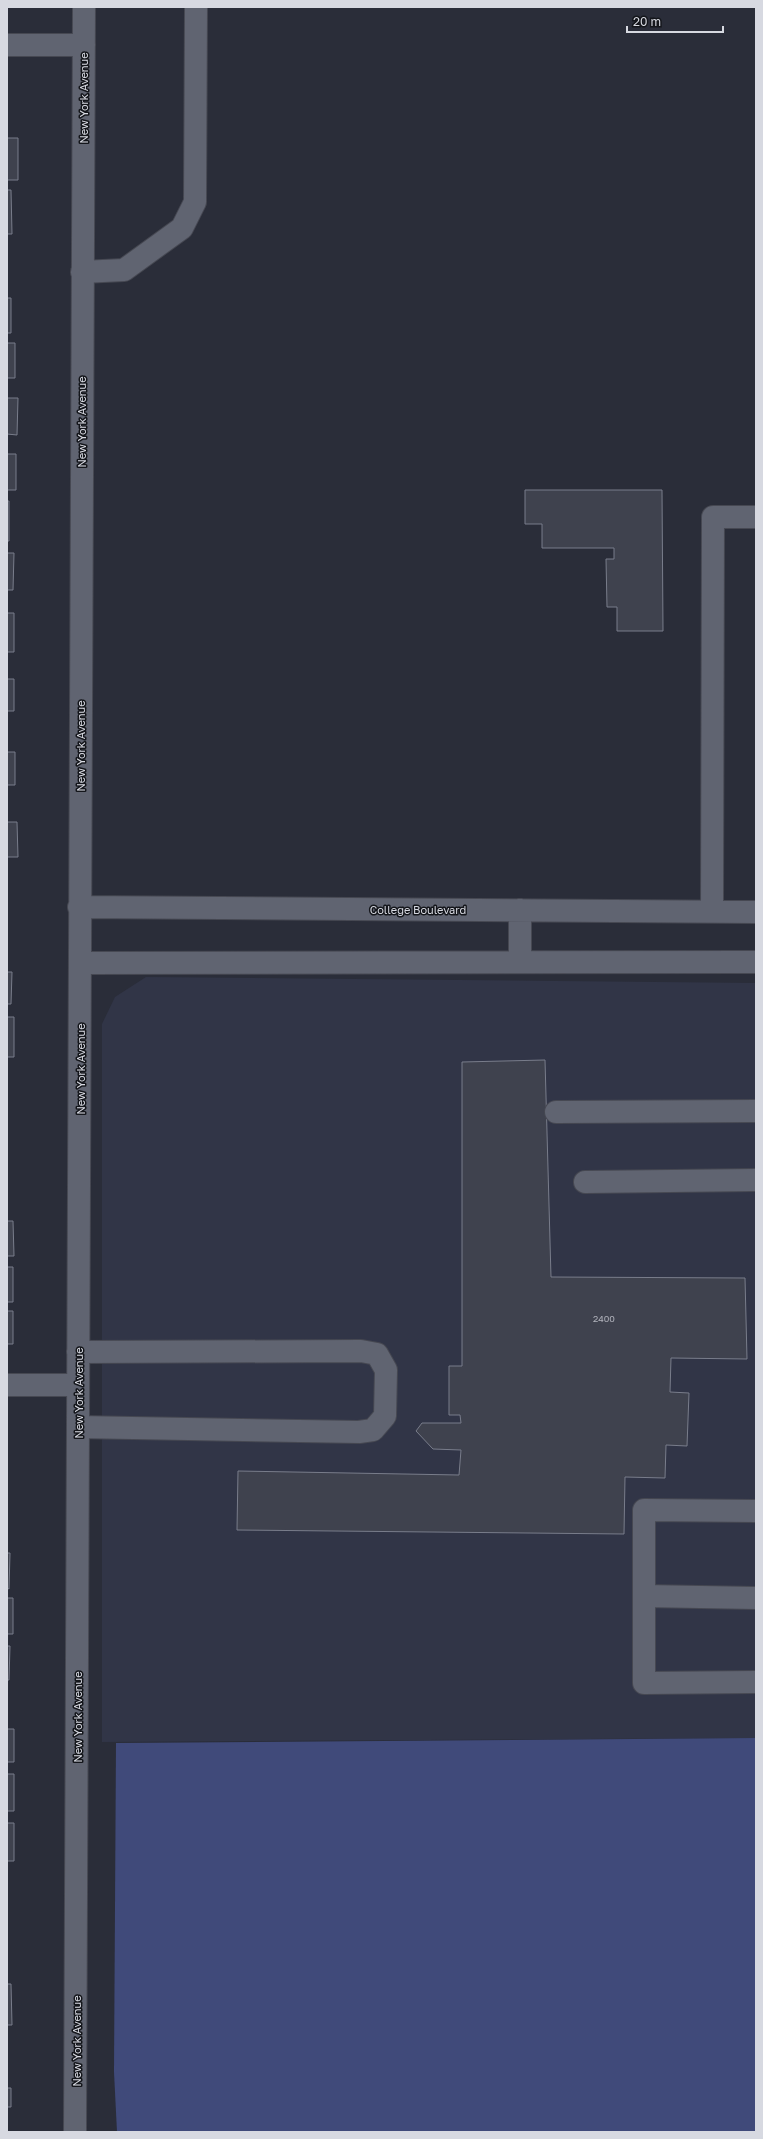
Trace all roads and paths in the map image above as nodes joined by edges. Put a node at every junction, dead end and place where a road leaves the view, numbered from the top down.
1 (84, 7) edge
2 (196, 7) edge
3 (7, 45) edge
4 (84, 45) junction
5 (82, 272) junction
6 (756, 517) edge
7 (79, 907) junction
8 (520, 910) junction
9 (712, 911) junction
10 (756, 912) edge
11 (520, 962) junction
12 (756, 962) edge
13 (80, 963) junction
14 (756, 1111) edge
15 (556, 1112) dead end
16 (756, 1180) edge
17 (585, 1182) dead end
18 (78, 1352) junction
19 (7, 1385) edge
20 (78, 1385) junction
21 (78, 1427) junction
22 (756, 1511) edge
23 (644, 1596) junction
24 (756, 1598) edge
25 (756, 1682) edge
26 (76, 2132) edge

1 - 4 street, New York Avenue
2 - 5 street
3 - 4 street
4 - 5 street, New York Avenue
5 - 7 street, New York Avenue
6 - 9 street
7 - 8 street, College Boulevard
7 - 13 street, New York Avenue
8 - 9 street, College Boulevard
8 - 11 street
9 - 10 street, College Boulevard
11 - 12 street
11 - 13 street
13 - 18 street, New York Avenue
14 - 15 street
16 - 17 street
18 - 20 street, New York Avenue
18 - 21 street
19 - 20 street
20 - 21 street, New York Avenue
21 - 26 street, New York Avenue
22 - 23 street
23 - 24 street
23 - 25 street

